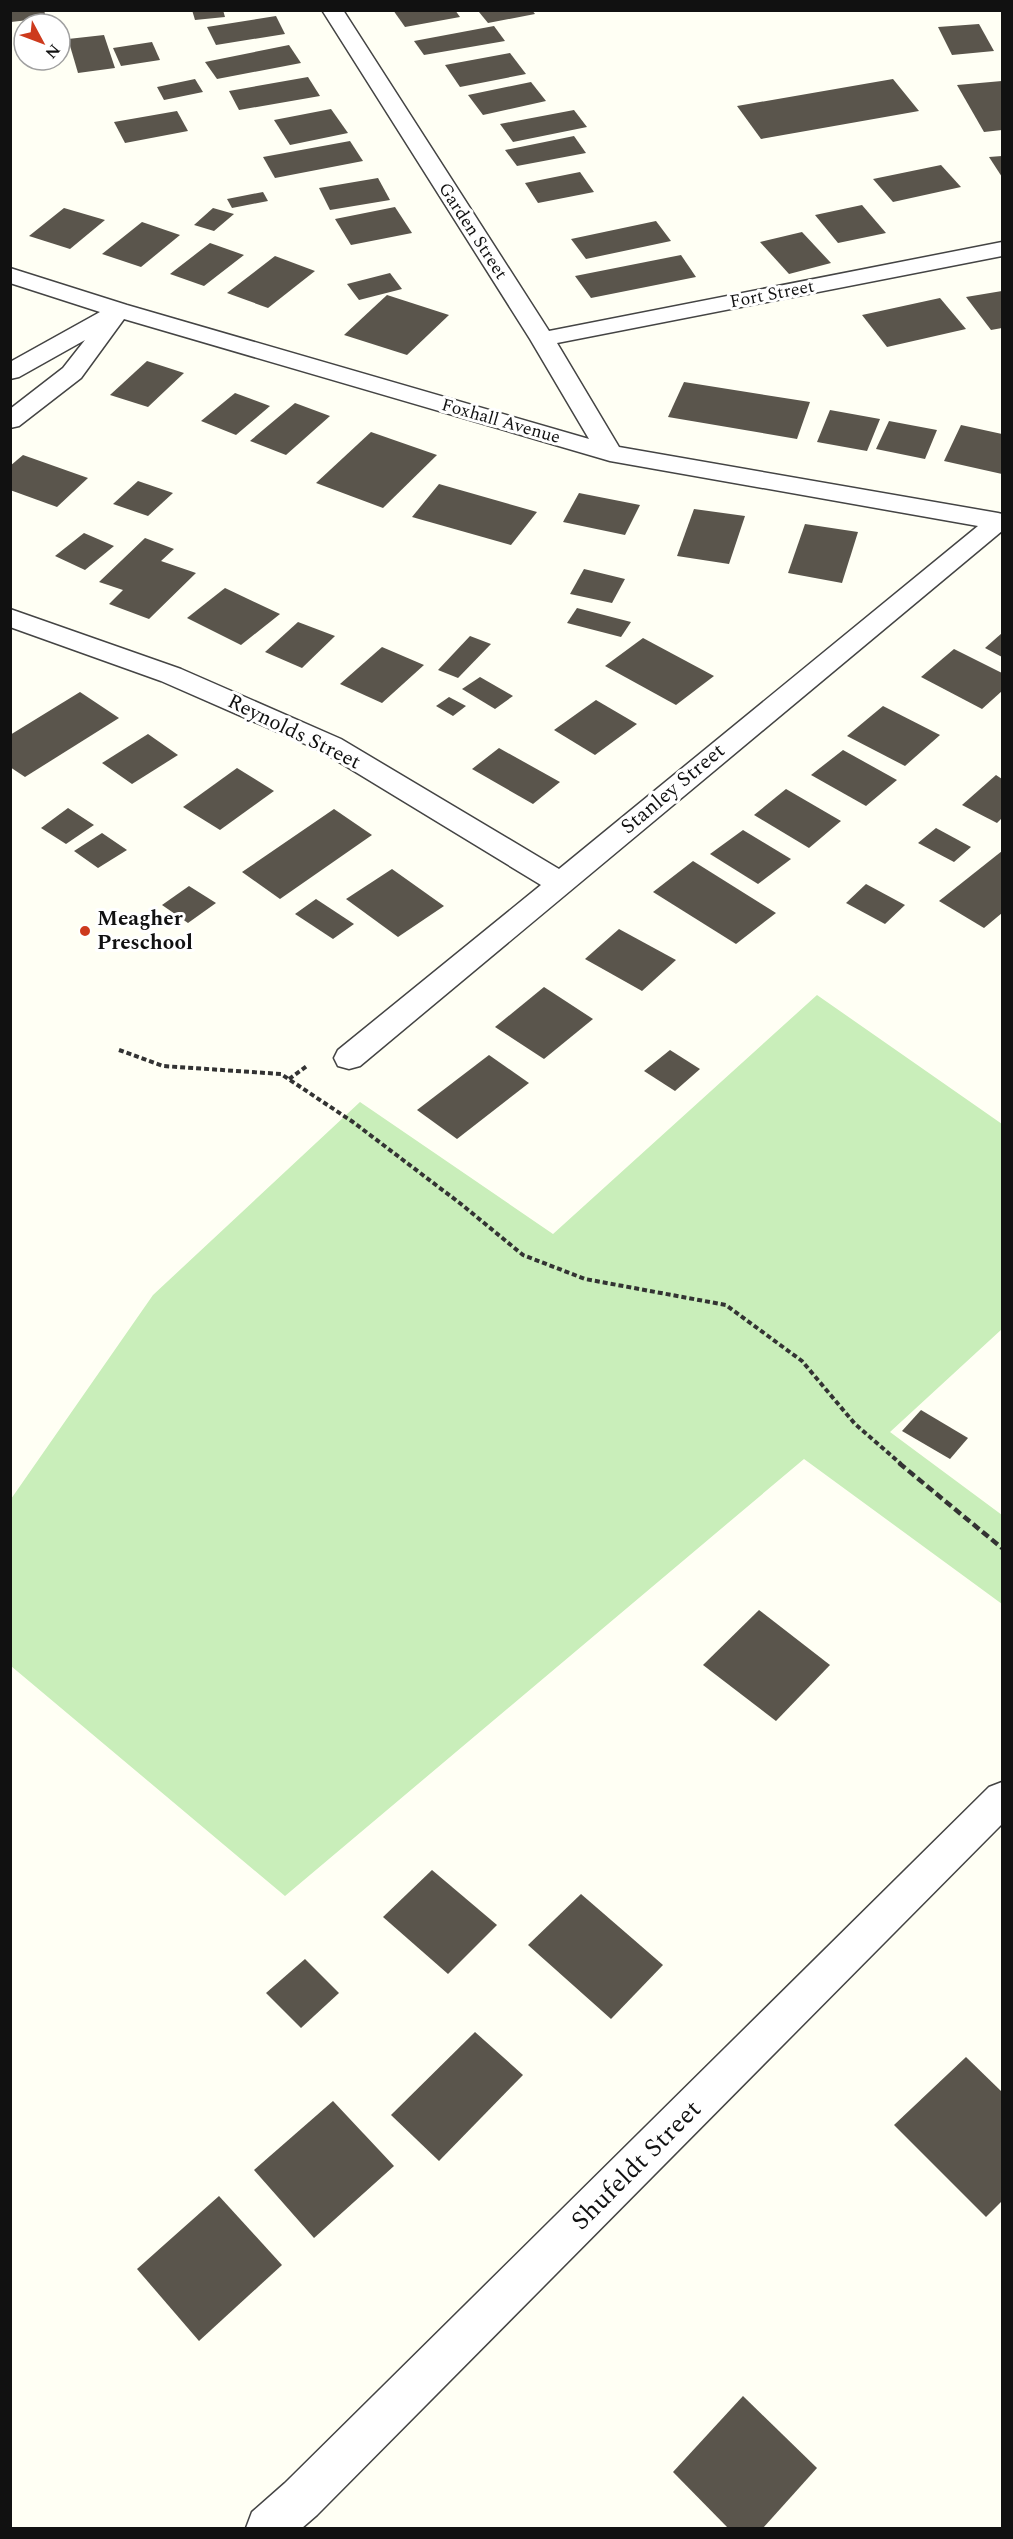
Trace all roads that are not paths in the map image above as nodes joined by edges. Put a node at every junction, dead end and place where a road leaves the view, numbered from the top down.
1 (333, 10) edge
2 (1002, 249) edge
3 (10, 275) edge
4 (119, 310) junction
5 (542, 339) junction
6 (10, 372) edge
7 (10, 421) edge
8 (610, 453) junction
9 (1000, 521) edge
10 (10, 617) edge
11 (560, 883) junction
12 (349, 1058) dead end
13 (1002, 1799) edge
14 (268, 2529) edge

1 - 5 street, Garden Street
2 - 5 street, Fort Street
3 - 4 street, Foxhall Avenue
4 - 6 street
4 - 7 street
4 - 8 street, Foxhall Avenue
5 - 8 street, Garden Street
8 - 9 street, Foxhall Avenue
9 - 11 street, Stanley Street
10 - 11 street, Reynolds Street
11 - 12 street, Stanley Street
13 - 14 street, Shufeldt Street

